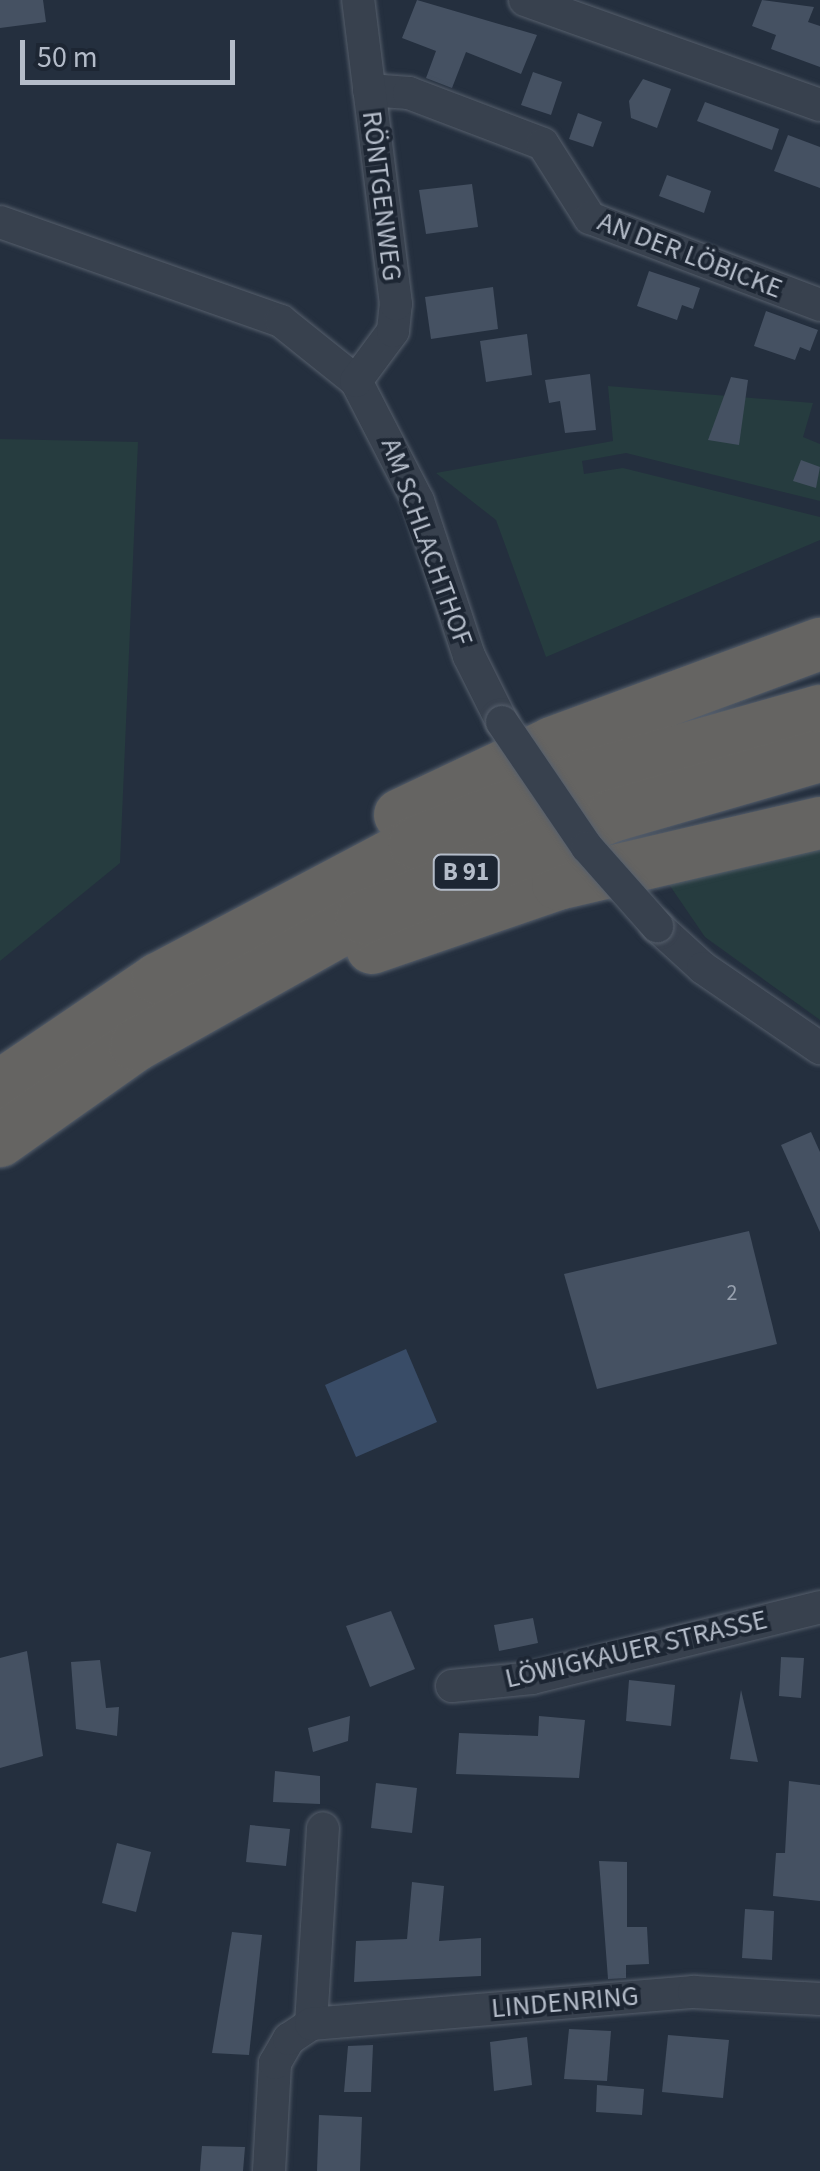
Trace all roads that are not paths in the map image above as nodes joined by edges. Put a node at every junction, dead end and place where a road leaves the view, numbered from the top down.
1 (358, 0) edge
2 (525, 0) edge
3 (369, 90) junction
4 (820, 105) edge
5 (0, 222) edge
6 (820, 305) edge
7 (356, 381) junction
8 (820, 644) edge
9 (820, 711) edge
10 (820, 756) edge
11 (820, 823) edge
12 (158, 979) junction
13 (136, 1044) junction
14 (820, 1048) edge
15 (0, 1086) edge
16 (0, 1141) edge
17 (820, 1607) edge
18 (452, 1686) dead end
19 (323, 1828) dead end
20 (820, 1999) edge
21 (311, 2024) junction
22 (269, 2171) edge

1 - 3 street, RÖNTGENWEG
2 - 4 street
3 - 6 street, AN DER LÖBICKE
3 - 7 street, RÖNTGENWEG
5 - 7 street, AM SCHLACHTHOF
7 - 14 street, AM SCHLACHTHOF, bridge
8 - 12 highway
9 - 12 highway, B 91
10 - 13 highway, B 91
11 - 13 highway
12 - 15 highway, B 91
13 - 16 highway, B 91
17 - 18 street, LÖWIGKAUER STRASSE
19 - 21 street
20 - 21 street, LINDENRING
21 - 22 street

